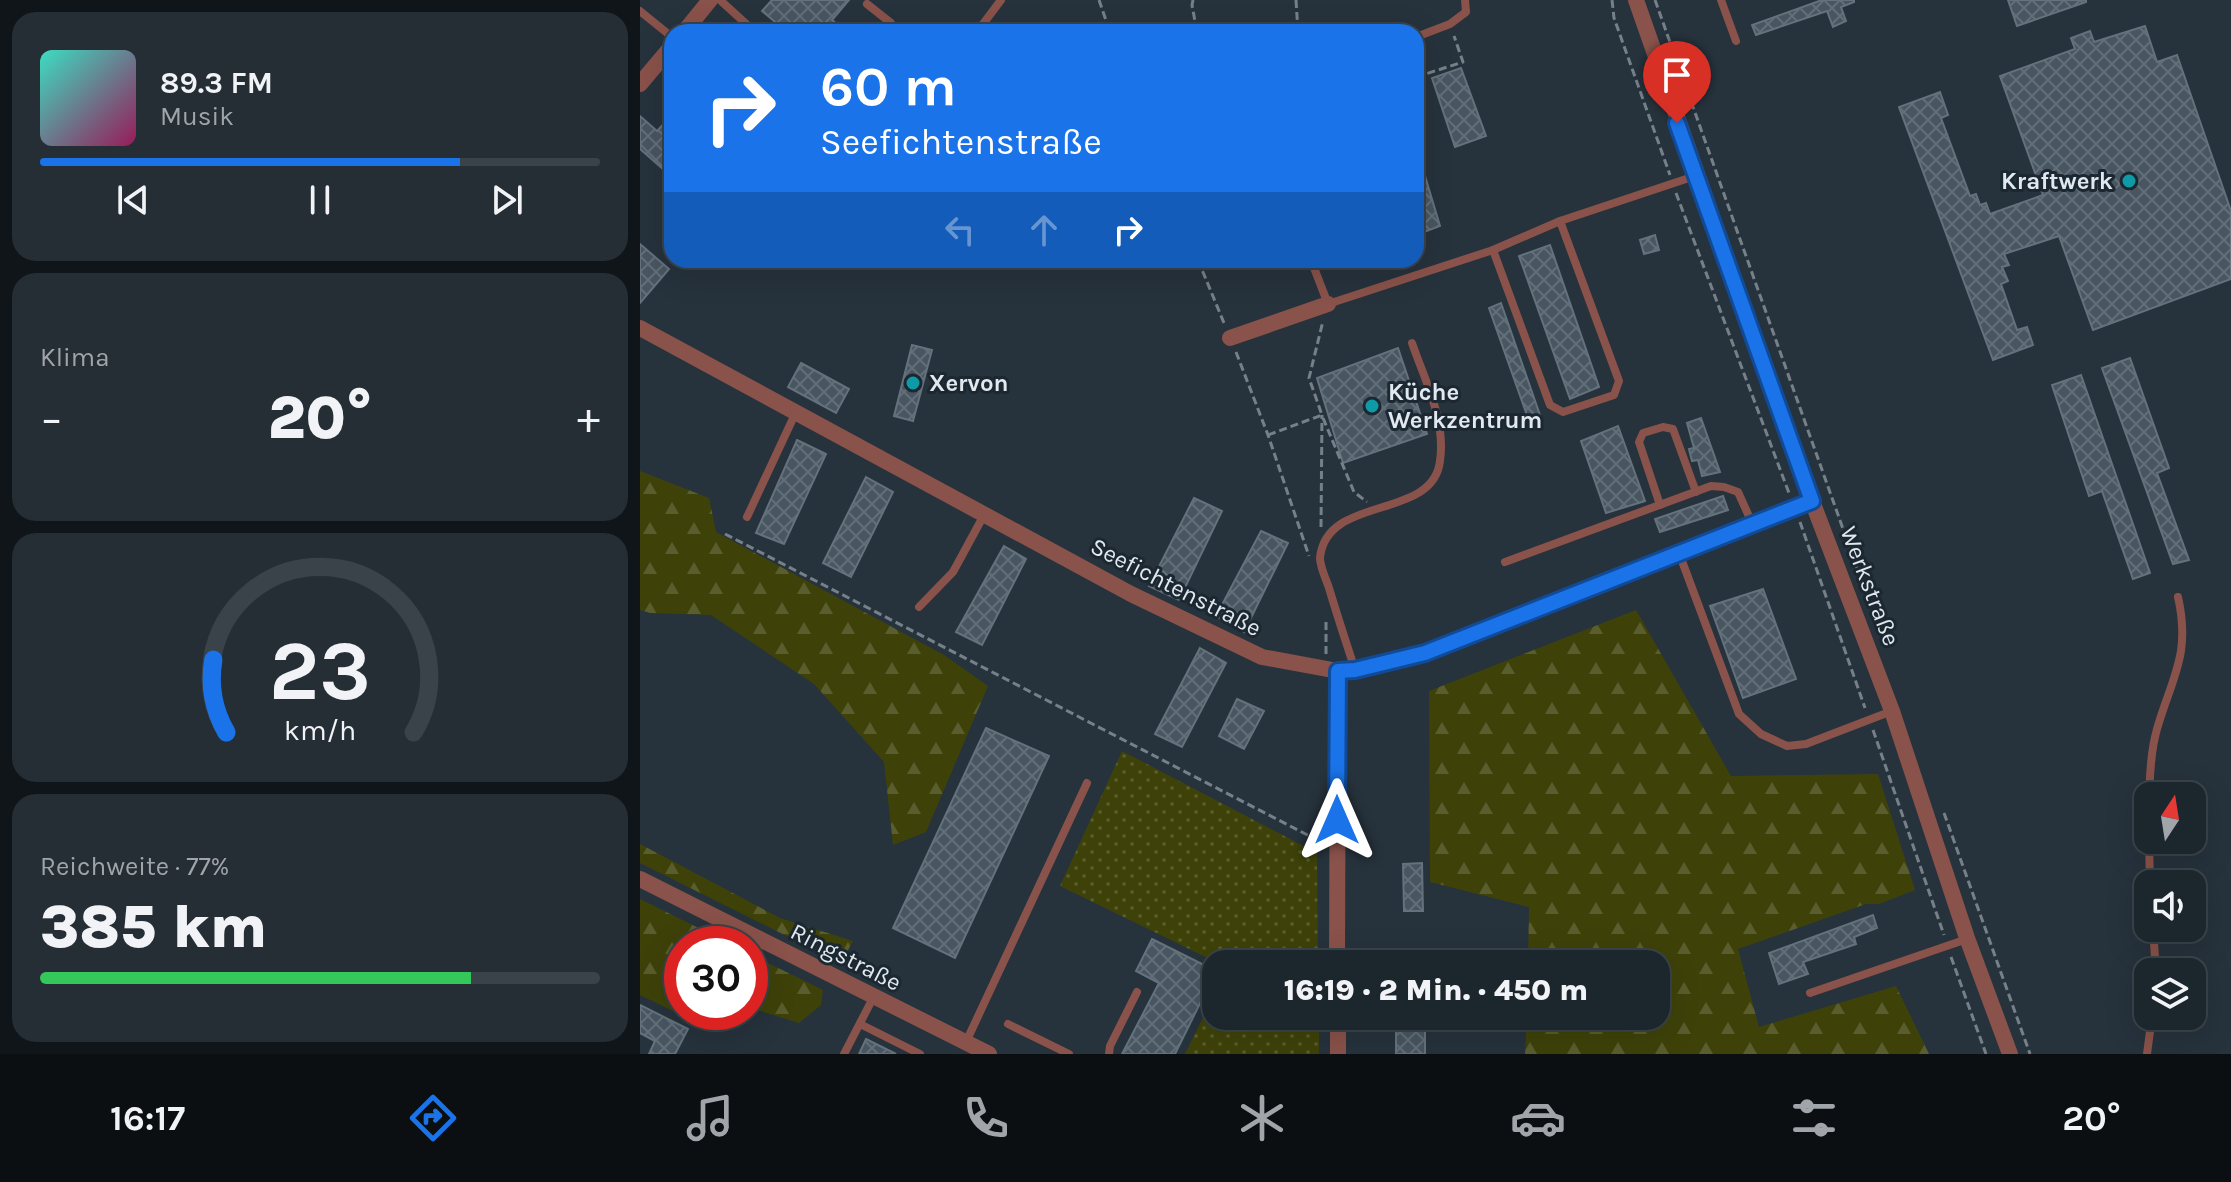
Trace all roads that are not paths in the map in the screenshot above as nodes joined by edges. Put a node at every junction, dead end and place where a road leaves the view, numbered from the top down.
1 (710, 0) edge
2 (720, 0) edge
3 (1001, 0) edge
4 (1465, 0) edge
5 (1636, 0) edge
6 (1721, 0) edge
7 (867, 4) dead end
8 (640, 11) edge
9 (690, 24) edge
10 (746, 24) edge
11 (891, 24) edge
12 (983, 24) edge
13 (664, 30) edge
14 (1424, 34) edge
15 (1736, 41) dead end
16 (664, 56) edge
17 (640, 84) edge
18 (1695, 176) junction
19 (1560, 221) junction
20 (1493, 250) junction
21 (1313, 268) edge
22 (1323, 306) junction
23 (640, 328) edge
24 (1230, 338) road end
25 (1412, 343) dead end
26 (796, 412) junction
27 (1696, 492) junction
28 (1812, 501) junction
29 (1660, 505) junction
30 (984, 514) junction
31 (747, 517) dead end
32 (1752, 523) junction
33 (1679, 552) junction
34 (1505, 562) dead end
35 (2178, 597) dead end
36 (919, 607) dead end
37 (1340, 670) junction
38 (1892, 711) junction
39 (2151, 782) edge
40 (1087, 783) dead end
41 (640, 879) edge
42 (1967, 938) junction
43 (1337, 950) edge
44 (1137, 992) dead end
45 (1810, 993) dead end
46 (873, 998) junction
47 (860, 1024) junction
48 (1008, 1024) dead end
49 (1338, 1030) edge
50 (2150, 1030) edge
51 (966, 1043) junction
52 (844, 1054) edge
53 (920, 1054) edge
54 (989, 1054) edge
55 (1069, 1054) edge
56 (1109, 1054) edge
57 (1338, 1054) edge
58 (2010, 1054) edge
59 (2147, 1054) edge

1 - 9 street
2 - 10 lane
3 - 12 lane
4 - 14 lane
5 - 18 street, Werkstraße
6 - 15 lane
7 - 11 lane
8 - 13 lane
16 - 17 street
18 - 19 lane
18 - 28 street, Werkstraße
19 - 20 lane
19 - 20 lane
20 - 22 lane
21 - 22 lane
22 - 24 street
23 - 26 street, Seefichtenstraße
25 - 37 lane
26 - 30 street, Seefichtenstraße
26 - 31 lane
27 - 29 lane
27 - 29 lane
27 - 32 lane
28 - 32 street, Seefichtenstraße
28 - 38 street, Werkstraße
29 - 34 lane
30 - 36 lane
30 - 37 street, Seefichtenstraße
32 - 33 street, Seefichtenstraße
33 - 37 street, Seefichtenstraße
33 - 38 lane
35 - 39 lane
37 - 43 street
38 - 42 street, Werkstraße
40 - 51 lane
41 - 46 street, Ringstraße
42 - 45 lane
42 - 58 street, Werkstraße
44 - 56 lane
46 - 47 lane
46 - 51 street, Ringstraße
47 - 52 lane
47 - 53 lane
48 - 55 lane
49 - 57 street
50 - 59 lane
51 - 54 street, Ringstraße

